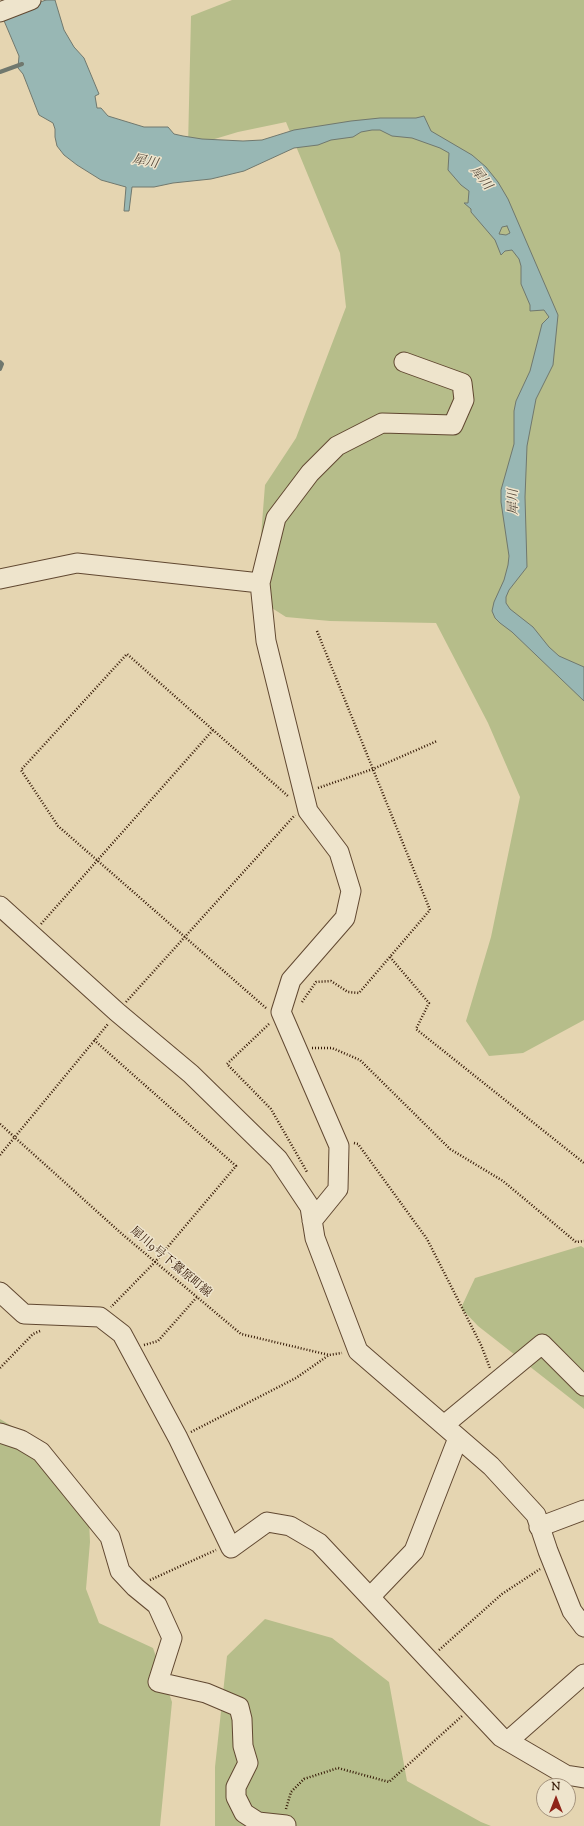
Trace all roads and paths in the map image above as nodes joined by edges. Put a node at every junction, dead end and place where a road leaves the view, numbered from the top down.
1 (31, 0) edge
2 (0, 12) edge
3 (404, 362) dead end
4 (0, 579) edge
5 (260, 583) junction
6 (317, 631) dead end
7 (213, 730) junction
8 (437, 741) dead end
9 (373, 769) junction
10 (301, 801) junction
11 (0, 906) edge
12 (32, 935) junction
13 (185, 937) junction
14 (390, 957) junction
15 (299, 1006) dead end
16 (117, 1012) junction
17 (281, 1012) junction
18 (94, 1040) junction
19 (296, 1049) junction
20 (0, 1124) edge
21 (15, 1137) junction
22 (338, 1142) junction
23 (0, 1155) edge
24 (584, 1163) edge
25 (310, 1179) dead end
26 (312, 1221) junction
27 (584, 1241) edge
28 (155, 1262) junction
29 (0, 1292) edge
30 (197, 1297) junction
31 (100, 1317) junction
32 (47, 1327) dead end
33 (130, 1349) junction
34 (358, 1351) junction
35 (329, 1355) junction
36 (0, 1368) edge
37 (495, 1382) junction
38 (584, 1386) edge
39 (444, 1425) junction
40 (0, 1433) edge
41 (178, 1438) junction
42 (458, 1438) junction
43 (584, 1510) edge
44 (540, 1527) junction
45 (228, 1544) junction
46 (552, 1561) junction
47 (135, 1587) junction
48 (370, 1597) junction
49 (584, 1627) edge
50 (429, 1659) junction
51 (584, 1674) edge
52 (472, 1706) junction
53 (508, 1741) junction
54 (584, 1778) edge
55 (286, 1825) joint

1 - 2 street
3 - 5 street
4 - 5 street
5 - 10 street
6 - 9 path
7 - 10 path
7 - 12 path
7 - 13 path
8 - 9 path
9 - 10 path
9 - 14 path
10 - 13 path
10 - 17 street
11 - 12 street
12 - 16 street
13 - 16 path
13 - 17 path
14 - 15 path
14 - 24 path
16 - 18 path
16 - 26 street
17 - 19 street
17 - 25 path
18 - 21 path
18 - 28 path
19 - 22 street
19 - 27 path
20 - 21 path, 犀川9号下鴛原町線
21 - 23 path
21 - 28 path, 犀川9号下鴛原町線
22 - 26 street
22 - 37 path
26 - 34 street
28 - 30 path, 犀川9号下鴛原町線
28 - 31 path
29 - 31 street
30 - 33 path
30 - 35 path, 犀川9号下鴛原町線
31 - 33 street
32 - 36 path
33 - 41 street
34 - 35 path, 犀川9号下鴛原町線
34 - 39 street
35 - 41 path
37 - 38 street
37 - 39 street
39 - 42 street
40 - 47 street
41 - 45 street
42 - 44 street
42 - 48 street
43 - 44 street
44 - 46 street
45 - 47 path
45 - 48 street
46 - 49 street
46 - 50 path
47 - 55 street
48 - 50 street
50 - 52 street
51 - 53 street
52 - 53 street
52 - 55 path
53 - 54 street

